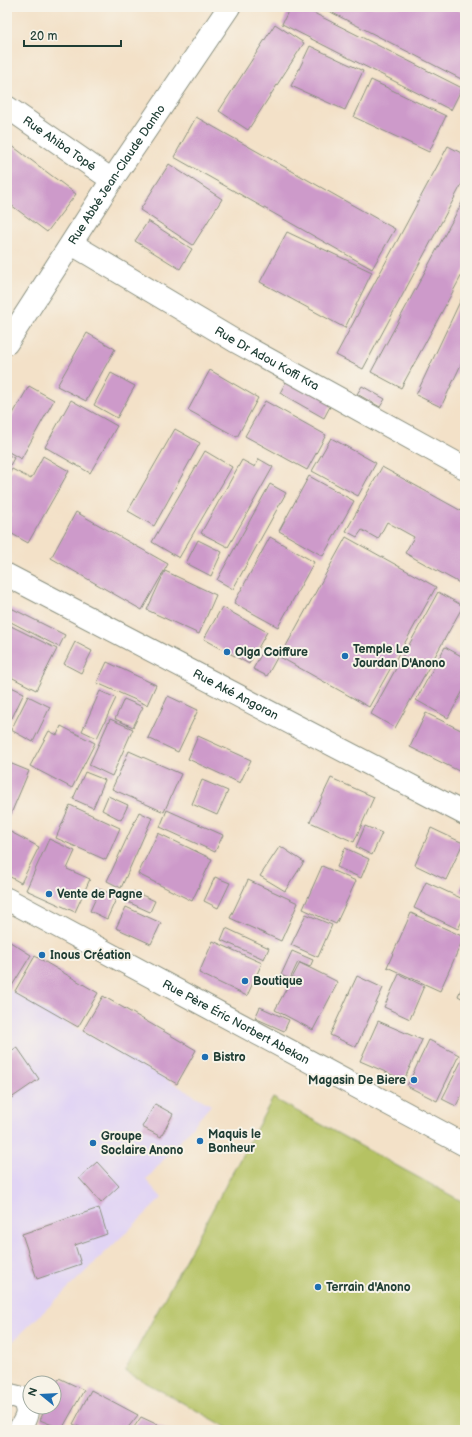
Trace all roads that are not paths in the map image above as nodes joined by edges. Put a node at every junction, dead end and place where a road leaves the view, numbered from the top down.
1 (229, 7) edge
2 (7, 107) edge
3 (112, 180) junction
4 (72, 244) junction
5 (7, 344) edge
6 (465, 468) edge
7 (7, 575) edge
8 (465, 814) edge
9 (7, 899) edge
10 (465, 1145) edge
11 (7, 1397) edge
12 (19, 1430) edge

1 - 3 street, Rue Abbé Jean-Claude Danho
2 - 3 street, Rue Ahiba Topé
3 - 4 street, Rue Abbé Jean-Claude Danho
4 - 5 street, Rue Abbé Jean-Claude Danho
4 - 6 street, Rue Dr Adou Koffi Kra
7 - 8 street, Rue Aké Angoran
9 - 10 street, Rue Père Éric Norbert Abekan
11 - 12 street

